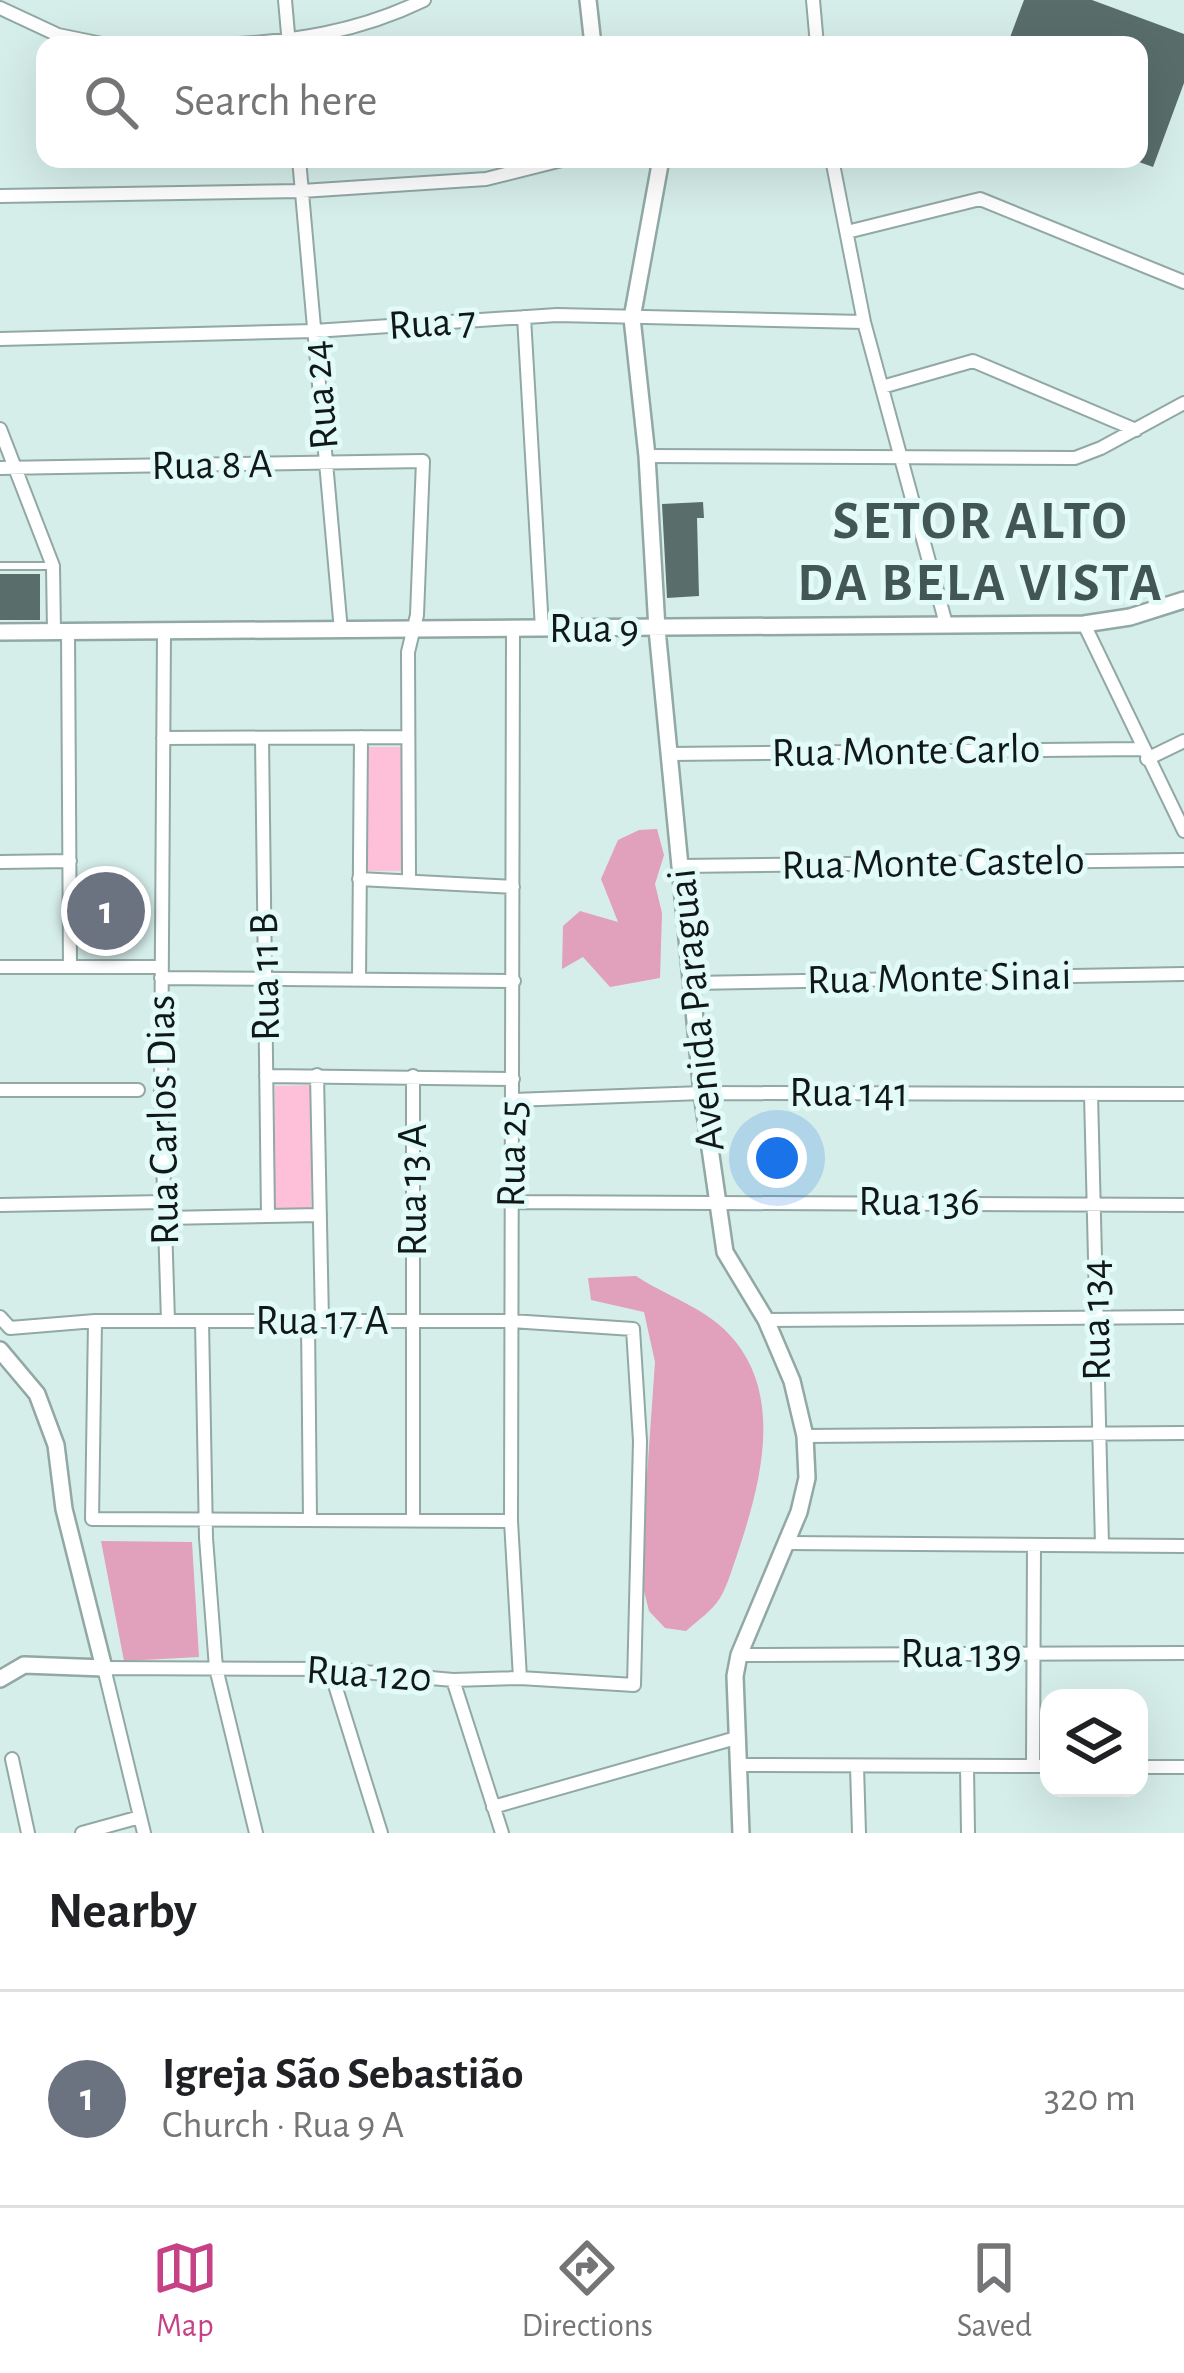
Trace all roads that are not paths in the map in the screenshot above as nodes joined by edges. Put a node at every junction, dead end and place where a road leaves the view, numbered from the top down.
1 (285, 0) edge
2 (424, 0) edge
3 (588, 0) edge
4 (813, 0) edge
5 (1, 11) edge
6 (67, 36) edge
7 (288, 36) edge
8 (323, 36) edge
9 (592, 36) edge
10 (816, 36) edge
11 (300, 168) edge
12 (530, 168) edge
13 (659, 168) edge
14 (834, 168) edge
15 (302, 191) junction
16 (0, 196) edge
17 (847, 232) junction
18 (1184, 282) edge
19 (524, 317) junction
20 (632, 318) junction
21 (864, 322) junction
22 (314, 331) junction
23 (0, 339) edge
24 (882, 387) junction
25 (1184, 403) edge
26 (0, 429) edge
27 (1136, 430) junction
28 (647, 456) junction
29 (901, 457) junction
30 (326, 463) junction
31 (0, 468) edge
32 (18, 468) junction
33 (0, 566) edge
34 (53, 566) junction
35 (1184, 599) edge
36 (946, 624) junction
37 (1084, 624) junction
38 (513, 629) junction
39 (542, 629) junction
40 (656, 629) junction
41 (164, 631) junction
42 (341, 631) junction
43 (0, 632) edge
44 (61, 632) junction
45 (413, 632) junction
46 (361, 737) junction
47 (408, 737) junction
48 (163, 738) junction
49 (262, 738) junction
50 (1184, 741) edge
51 (669, 754) junction
52 (1144, 754) junction
53 (1184, 831) edge
54 (1184, 860) edge
55 (70, 861) junction
56 (0, 862) edge
57 (681, 866) junction
58 (409, 878) junction
59 (359, 879) junction
60 (513, 887) junction
61 (0, 967) edge
62 (70, 967) junction
63 (161, 972) junction
64 (1184, 974) edge
65 (265, 979) junction
66 (359, 980) junction
67 (514, 981) junction
68 (693, 983) junction
69 (266, 1076) junction
70 (317, 1076) junction
71 (412, 1076) junction
72 (513, 1078) junction
73 (0, 1090) edge
74 (138, 1090) dead end
75 (702, 1093) junction
76 (1090, 1094) junction
77 (1184, 1094) edge
78 (513, 1100) junction
79 (164, 1202) junction
80 (511, 1202) junction
81 (716, 1202) junction
82 (1093, 1202) junction
83 (0, 1205) edge
84 (1184, 1205) edge
85 (320, 1215) junction
86 (268, 1216) junction
87 (164, 1218) junction
88 (1184, 1317) edge
89 (1096, 1318) junction
90 (766, 1320) junction
91 (315, 1321) junction
92 (412, 1321) junction
93 (511, 1321) junction
94 (94, 1322) junction
95 (167, 1322) junction
96 (202, 1322) junction
97 (5, 1323) edge
98 (0, 1350) edge
99 (1099, 1433) junction
100 (1184, 1433) edge
101 (805, 1436) junction
102 (205, 1519) junction
103 (310, 1520) junction
104 (412, 1521) junction
105 (511, 1521) junction
106 (786, 1543) junction
107 (1034, 1545) junction
108 (1102, 1545) junction
109 (1184, 1546) edge
110 (739, 1654) junction
111 (1033, 1654) junction
112 (1184, 1654) edge
113 (104, 1668) junction
114 (216, 1668) junction
115 (330, 1669) junction
116 (520, 1678) junction
117 (0, 1679) edge
118 (453, 1680) junction
119 (634, 1685) joint
120 (736, 1738) junction
121 (12, 1759) dead end
122 (738, 1765) junction
123 (857, 1766) junction
124 (967, 1766) junction
125 (1033, 1766) junction
126 (1040, 1766) edge
127 (1148, 1767) edge
128 (1184, 1767) edge
129 (493, 1807) junction
130 (140, 1817) junction
131 (28, 1833) edge
132 (82, 1833) edge
133 (144, 1833) edge
134 (256, 1833) edge
135 (381, 1833) edge
136 (502, 1833) edge
137 (741, 1833) edge
138 (859, 1833) edge
139 (968, 1833) edge

1 - 7 street
2 - 8 street
3 - 9 street
4 - 10 street
5 - 6 street
11 - 15 street, Rua 24
12 - 15 street
13 - 20 street, Avenida Paraguai
14 - 17 street
15 - 16 street
15 - 22 street, Rua 24
17 - 18 street
17 - 21 street
19 - 20 street, Rua 7
19 - 22 street, Rua 7
19 - 39 street
20 - 21 street, Rua 7
20 - 28 street, Avenida Paraguai
21 - 24 street
22 - 23 street, Rua 7
22 - 30 street, Rua 24
24 - 27 street
24 - 29 street
25 - 27 street
26 - 32 street
27 - 29 street
28 - 29 street
28 - 40 street, Avenida Paraguai
29 - 36 street
30 - 32 street, Rua 8 A
30 - 42 street, Rua 24
30 - 45 street, Rua 8 A
31 - 32 street, Rua 8 A
32 - 34 street
33 - 34 lane
34 - 44 street
35 - 37 street, Rua 9
36 - 37 street, Rua 9
36 - 40 street, Rua 9
37 - 52 street
38 - 39 street, Rua 9
38 - 45 street, Rua 9
38 - 60 street, Rua 25
39 - 40 street, Rua 9
40 - 51 street, Avenida Paraguai
41 - 42 street, Rua 9
41 - 44 street, Rua 9
41 - 48 street, Rua Carlos Dias
42 - 45 street, Rua 9
43 - 44 street, Rua 9
44 - 55 street
45 - 47 street
46 - 47 street
46 - 49 street
46 - 59 street
47 - 58 street
48 - 49 street
48 - 63 street, Rua Carlos Dias
49 - 65 street, Rua 11 B
50 - 52 street, Rua Monte Carlo
51 - 52 street, Rua Monte Carlo
51 - 57 street, Avenida Paraguai
52 - 53 street
54 - 57 street, Rua Monte Castelo
55 - 56 street
55 - 62 street
57 - 68 street, Avenida Paraguai
58 - 59 street
58 - 60 street
59 - 66 street
60 - 67 street, Rua 25
61 - 62 street
62 - 63 street
63 - 65 street
63 - 79 street, Rua Carlos Dias
64 - 68 street, Rua Monte Sinai
65 - 66 street
65 - 69 street, Rua 11 B
66 - 67 street
67 - 72 street, Rua 25
68 - 75 street, Avenida Paraguai
69 - 70 street
69 - 86 street, Rua 11 B
70 - 71 street
70 - 85 street
71 - 72 street
71 - 92 street, Rua 13 A
72 - 78 street, Rua 25
73 - 74 street
75 - 76 street, Rua 141
75 - 78 street, Rua 141
75 - 81 street, Avenida Paraguai
76 - 77 street, Rua 141
76 - 82 street, Rua 134
78 - 80 street, Rua 25
79 - 83 street
79 - 87 street, Rua Carlos Dias
80 - 81 street, Rua 136
80 - 93 street, Rua 25
81 - 82 street, Rua 136
81 - 90 street, Avenida Paraguai
82 - 84 street, Rua 136
82 - 89 street, Rua 134
85 - 86 street
85 - 91 street
86 - 87 street
87 - 95 street, Rua Carlos Dias
88 - 89 street
89 - 90 street
89 - 99 street, Rua 134
90 - 101 street, Avenida Paraguai
91 - 92 street, Rua 17 A
91 - 96 street, Rua 17 A
91 - 103 street
92 - 93 street, Rua 17 A
92 - 104 street, Rua 13 A
93 - 105 street, Rua 25
93 - 119 street, Rua 17 A
94 - 95 street, Rua 17 A
94 - 97 street, Rua 17 A
94 - 102 street
95 - 96 street, Rua 17 A
96 - 102 street
98 - 113 street
99 - 100 street
99 - 101 street
99 - 108 street, Rua 134
101 - 106 street, Avenida Paraguai
102 - 103 street
102 - 114 street
103 - 104 street
104 - 105 street
105 - 116 street, Rua 25
106 - 107 street
106 - 110 street, Avenida Paraguai
107 - 108 street
107 - 111 street
108 - 109 street
110 - 111 street, Rua 139
110 - 120 street, Avenida Paraguai
111 - 112 street, Rua 139
111 - 125 street
113 - 114 street, Rua 120
113 - 117 street
113 - 130 street
114 - 115 street, Rua 120
114 - 134 street
115 - 118 street, Rua 120
115 - 135 street
116 - 118 street, Rua 120
116 - 119 street, Rua 120
118 - 129 street
120 - 122 street, Avenida Paraguai
120 - 129 street
121 - 131 street
122 - 123 street
122 - 137 street, Avenida Paraguai
123 - 124 street
123 - 138 street
124 - 125 street
124 - 139 street
125 - 126 street
127 - 128 street
129 - 136 street
130 - 132 street
130 - 133 street

